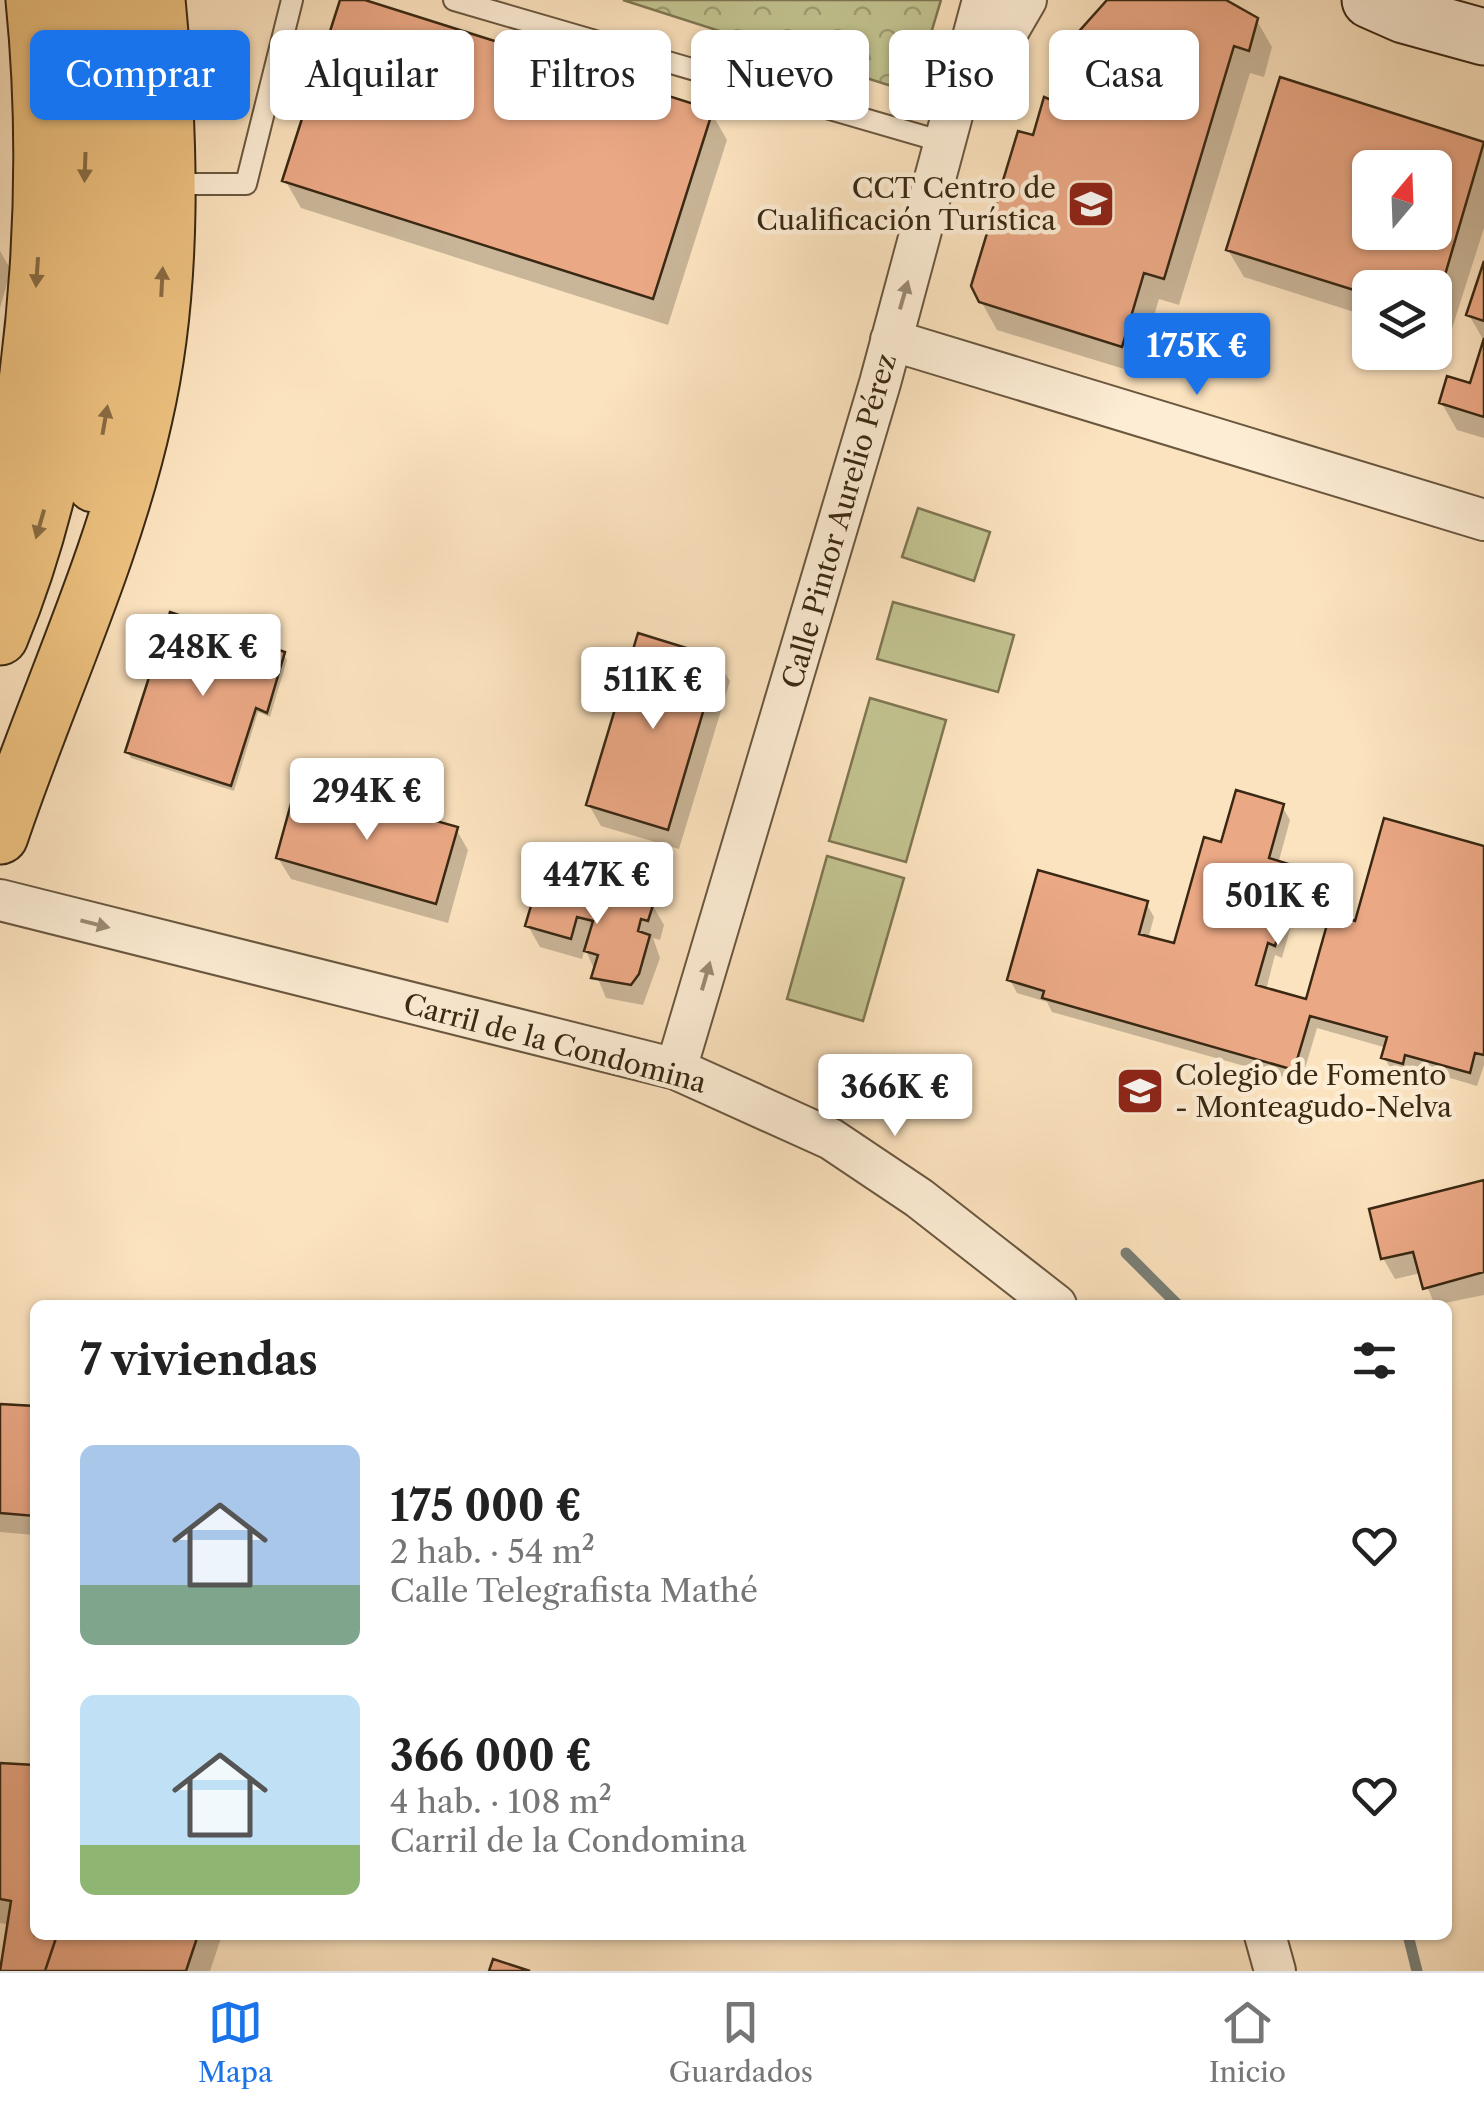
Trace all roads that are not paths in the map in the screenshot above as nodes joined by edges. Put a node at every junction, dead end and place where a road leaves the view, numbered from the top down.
1 (34, 0) edge
2 (77, 0) edge
3 (118, 0) edge
4 (157, 0) edge
5 (292, 0) edge
6 (454, 0) edge
7 (983, 0) edge
8 (1026, 0) edge
9 (1370, 0) edge
10 (1484, 37) edge
11 (947, 144) junction
12 (166, 184) junction
13 (892, 340) junction
14 (11, 403) edge
15 (1484, 520) edge
16 (0, 536) edge
17 (0, 636) edge
18 (8, 812) edge
19 (0, 900) edge
20 (676, 1069) junction
21 (1050, 1300) edge
22 (1267, 1940) edge
23 (1275, 1971) edge

1 -> 14 main road
2 -> 17 main road
18 -> 3 main road
4 - 12 main road
5 - 12 lane
6 - 11 lane
7 - 11 street, Calle Pintor Aurelio Pérez
8 - 11 street, Calle Pintor Aurelio Pérez
9 - 10 main road
13 -> 11 street, Calle Pintor Aurelio Pérez
18 -> 12 main road
13 - 15 street
20 -> 13 street, Calle Pintor Aurelio Pérez
14 - 16 main road
19 -> 20 street, Carril de la Condomina
20 - 21 street, Carril de la Condomina
22 - 23 street

